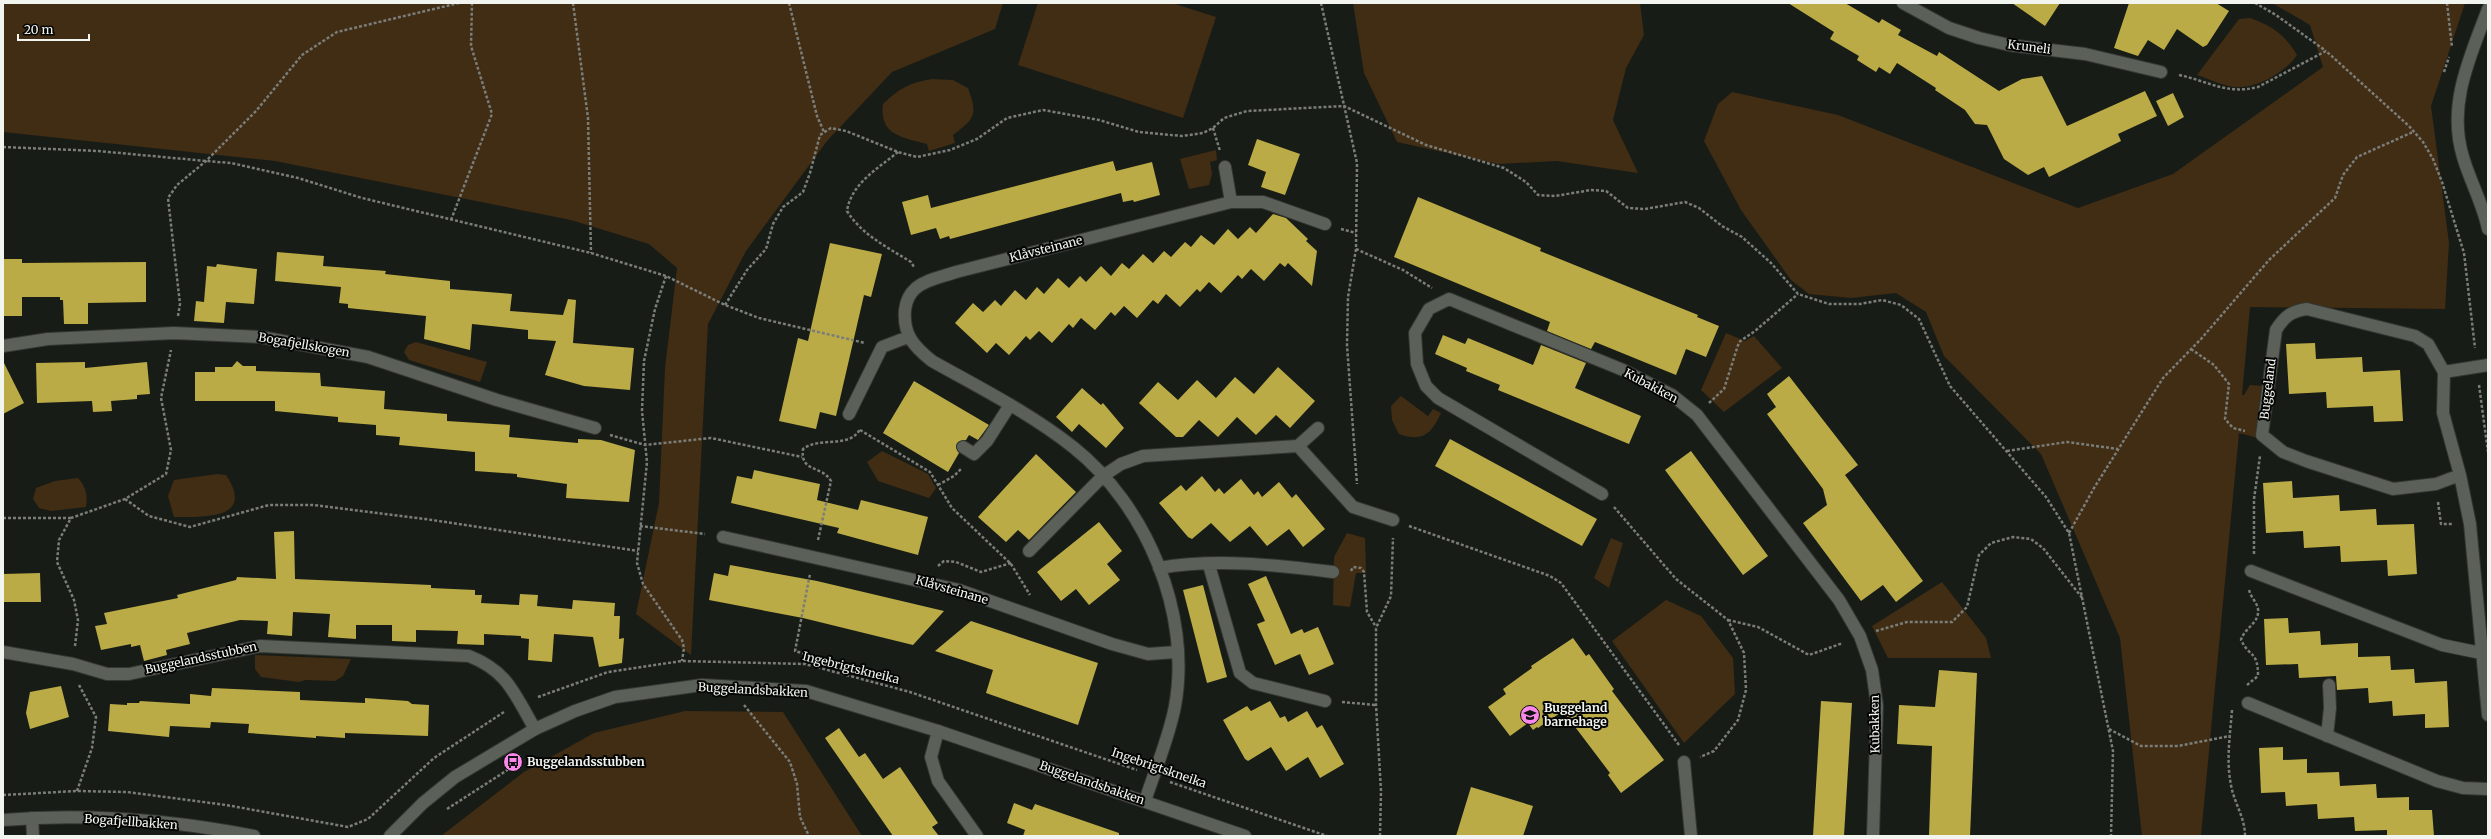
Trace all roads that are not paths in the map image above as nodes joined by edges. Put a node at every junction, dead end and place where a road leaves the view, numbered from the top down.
1 (1903, 3) edge
2 (2488, 9) edge
3 (2161, 72) road end
4 (1225, 167) road end
5 (1231, 202) junction
6 (1325, 224) dead end
7 (2488, 229) edge
8 (908, 337) junction
9 (3, 346) edge
10 (2482, 366) edge
11 (2444, 372) junction
12 (1010, 405) junction
13 (849, 414) road end
14 (595, 428) road end
15 (1318, 428) dead end
16 (1298, 446) junction
17 (963, 447) dead end
18 (2460, 475) junction
19 (1103, 476) junction
20 (1602, 494) road end
21 (1393, 520) road end
22 (723, 536) road end
23 (1029, 551) dead end
24 (1209, 565) junction
25 (1159, 568) junction
26 (2251, 571) dead end
27 (1333, 572) road end
28 (3, 652) edge
29 (1177, 652) junction
30 (2481, 653) junction
31 (2329, 684) dead end
32 (1325, 701) road end
33 (2248, 703) dead end
34 (2488, 714) edge
35 (535, 729) junction
36 (938, 731) junction
37 (2327, 736) junction
38 (1684, 762) road end
39 (2488, 789) edge
40 (1145, 801) junction
41 (32, 818) junction
42 (3, 820) edge
43 (221, 833) edge
44 (32, 836) edge
45 (254, 836) edge
46 (390, 836) edge
47 (977, 836) edge
48 (1245, 836) edge
49 (1691, 836) edge
50 (1873, 836) edge

1 - 3 street, Kruneli
2 - 7 street
4 - 5 street
5 - 6 street, Klåvsteinane
5 - 8 street, Klåvsteinane
8 - 12 street
8 - 13 street
9 - 14 street, Bogafjellskogen
10 - 11 street
11 - 18 street
11 - 18 street, Buggeland
12 - 17 street
12 - 19 street
15 - 16 street
16 - 19 street
16 - 21 street
18 - 30 street
19 - 23 street
19 - 25 street
20 - 50 street, Kubakken
22 - 29 street, Klåvsteinane
24 - 25 street
24 - 27 street
24 - 32 street
25 - 29 street
26 - 30 street
28 - 35 street, Buggelandsstubben
29 - 40 street
30 - 34 street
31 - 37 street
33 - 37 street
35 - 36 street, Buggelandsbakken
35 - 46 street, Buggelandsbakken
36 - 40 street, Buggelandsbakken
36 - 47 street
37 - 39 street
38 - 49 street
40 - 48 street, Buggelandsbakken
41 - 42 street, Bogafjellbakken
41 - 43 street, Bogafjellbakken
41 - 44 street
43 - 45 street, Bogafjellbakken

